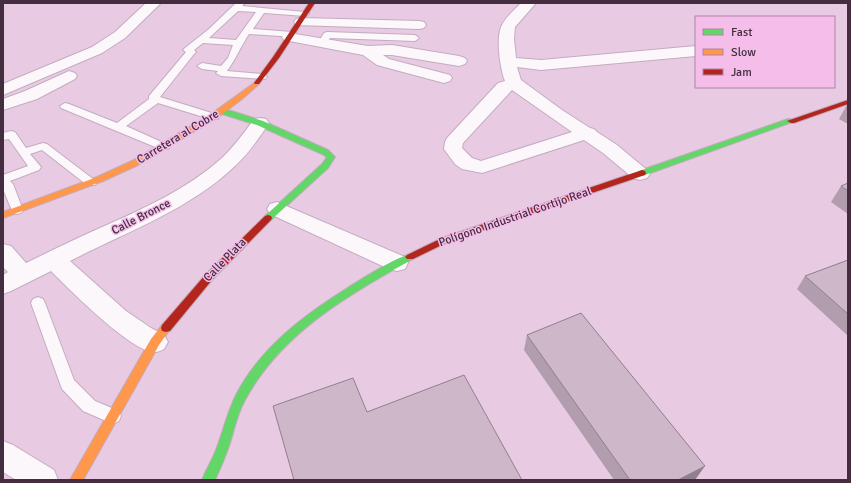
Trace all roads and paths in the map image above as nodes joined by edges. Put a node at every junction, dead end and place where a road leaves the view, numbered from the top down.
1 (154, 3) edge
2 (312, 3) edge
3 (529, 3) edge
4 (239, 6) edge
5 (262, 10) junction
6 (303, 18) junction
7 (248, 31) junction
8 (417, 31) joint
9 (323, 33) junction
10 (291, 36) junction
11 (201, 40) junction
12 (238, 42) junction
13 (97, 50) junction
14 (368, 51) junction
15 (695, 51) edge
16 (459, 60) dead end
17 (510, 62) junction
18 (202, 66) dead end
19 (224, 69) junction
20 (262, 77) junction
21 (444, 78) dead end
22 (514, 84) junction
23 (3, 90) edge
24 (156, 99) junction
25 (848, 102) edge
26 (3, 105) edge
27 (65, 106) dead end
28 (222, 111) junction
29 (214, 117) junction
30 (260, 123) junction
31 (118, 127) junction
32 (588, 133) junction
33 (3, 137) edge
34 (164, 147) junction
35 (23, 152) junction
36 (640, 174) junction
37 (3, 178) edge
38 (3, 182) edge
39 (91, 182) junction
40 (277, 209) junction
41 (17, 210) junction
42 (3, 215) edge
43 (3, 252) edge
44 (58, 258) junction
45 (397, 263) junction
46 (23, 274) junction
47 (3, 285) edge
48 (38, 303) dead end
49 (155, 342) junction
50 (113, 416) junction
51 (3, 455) edge
52 (43, 480) edge
53 (76, 480) edge
54 (208, 480) edge

1 - 13 street
2 - 6 street, Carretera al Cobre
3 - 17 street
4 - 5 lane
4 - 11 lane
5 - 6 lane
5 - 7 lane
6 - 9 street
6 - 10 street, Carretera al Cobre
7 - 10 lane
7 - 12 lane
8 - 9 street
8 - 9 lane
9 - 10 street
9 - 14 street
10 - 20 street, Carretera al Cobre
11 - 12 lane
11 - 24 lane
12 - 19 lane
13 - 23 street
13 - 26 street
14 - 16 street
14 - 21 street
15 - 17 street
17 - 22 street
18 - 19 lane
19 - 20 lane
20 - 28 street, Carretera al Cobre
22 - 32 street
22 - 32 street
24 - 29 lane
24 - 31 lane
25 - 36 street, Polígono Industrial Cortijo Real
27 - 31 lane
28 - 29 street, Carretera al Cobre
28 - 30 street, Calle Plata
29 - 34 street, Carretera al Cobre
30 - 40 street, Calle Plata
30 - 44 street, Calle Bronce
31 - 34 lane
32 - 36 street
33 - 35 lane
34 - 39 street, Carretera al Cobre
35 - 37 lane
35 - 39 lane
36 - 45 street, Polígono Industrial Cortijo Real
38 - 41 lane
39 - 41 street, Carretera al Cobre
40 - 45 street
40 - 49 street, Calle Plata
41 - 42 street, Carretera al Cobre
43 - 46 street
44 - 46 street, Calle Bronce
44 - 49 street
45 - 54 street, Polígono Industrial Cortijo Real
46 - 47 street, Calle Bronce
48 - 50 lane
49 - 50 street, Calle Plata
50 - 53 street, Calle Plata
51 - 52 street

